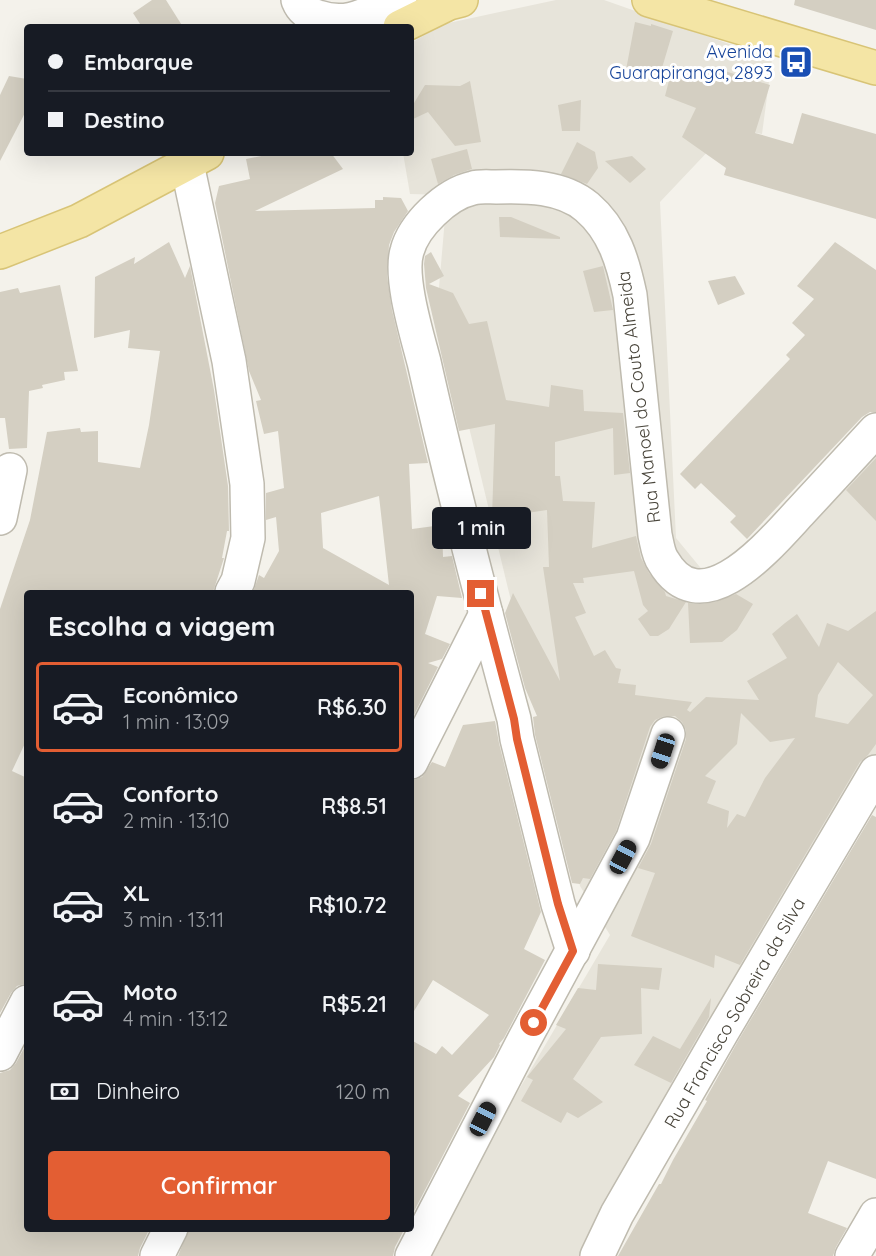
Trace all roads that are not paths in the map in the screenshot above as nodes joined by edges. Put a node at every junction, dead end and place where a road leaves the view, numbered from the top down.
1 (298, 0) edge
2 (400, 0) edge
3 (649, 0) edge
4 (453, 1) edge
5 (406, 24) edge
6 (876, 68) edge
7 (197, 159) edge
8 (0, 252) edge
9 (876, 430) edge
10 (10, 470) dead end
11 (0, 518) edge
12 (232, 590) edge
13 (486, 614) junction
14 (668, 734) dead end
15 (414, 756) edge
16 (876, 772) edge
17 (573, 951) junction
18 (24, 1008) edge
19 (0, 1054) edge
20 (876, 1215) edge
21 (169, 1232) edge
22 (157, 1256) edge
23 (412, 1256) edge
24 (597, 1256) edge
25 (852, 1256) edge

1 - 2 street
3 - 6 main road
4 - 5 main road
7 - 8 main road
7 - 12 street
9 - 13 street, Rua Manoel do Couto Almeida
10 - 11 street
13 - 15 street
13 - 17 street, Rua Manoel do Couto Almeida
14 - 17 street
16 - 24 street, Rua Francisco Sobreira da Silva
17 - 23 street
18 - 19 street
20 - 25 street
21 - 22 street

